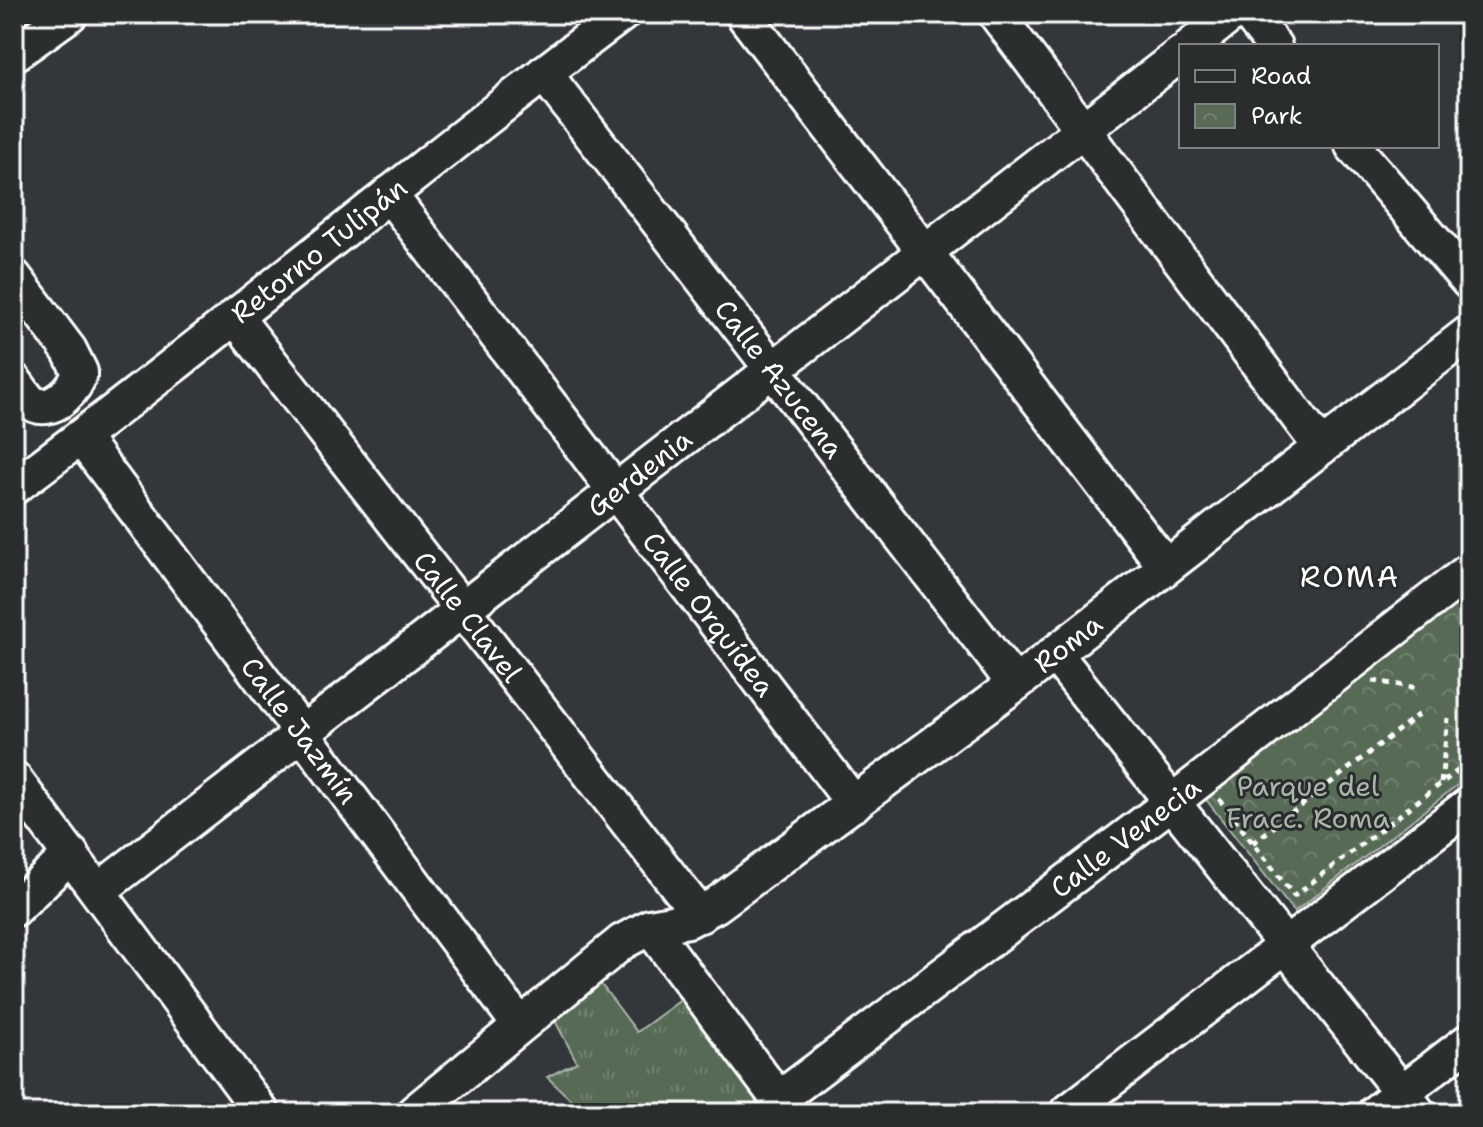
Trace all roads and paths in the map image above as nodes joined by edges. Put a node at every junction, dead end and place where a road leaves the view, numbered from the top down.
1 (70, 14) edge
2 (622, 14) edge
3 (743, 14) edge
4 (996, 14) edge
5 (1232, 14) edge
6 (1249, 14) edge
7 (1194, 44) edge
8 (1272, 44) edge
9 (14, 54) edge
10 (1179, 56) edge
11 (544, 73) junction
12 (1083, 130) junction
13 (1355, 148) edge
14 (389, 194) junction
15 (925, 251) junction
16 (14, 277) edge
17 (1469, 282) edge
18 (236, 318) junction
19 (1469, 333) edge
20 (773, 369) junction
21 (14, 381) edge
22 (81, 437) junction
23 (1321, 447) junction
24 (14, 487) edge
25 (616, 491) junction
26 (1166, 567) junction
27 (1466, 585) edge
28 (462, 610) junction
29 (1055, 654) junction
30 (1459, 656) dead end
31 (1357, 679) dead end
32 (1015, 684) junction
33 (1419, 688) dead end
34 (1419, 714) dead end
35 (1448, 718) dead end
36 (302, 733) junction
37 (1469, 762) edge
38 (14, 779) edge
39 (1441, 783) junction
40 (1212, 790) dead end
41 (1172, 802) junction
42 (854, 804) junction
43 (1469, 805) edge
44 (1253, 843) junction
45 (71, 854) junction
46 (98, 891) junction
47 (14, 909) edge
48 (700, 915) junction
49 (650, 927) junction
50 (1286, 945) junction
51 (519, 1024) junction
52 (1469, 1041) edge
53 (784, 1106) edge
54 (1398, 1106) edge
55 (262, 1113) edge
56 (414, 1113) edge
57 (1067, 1113) edge

1 - 9 street
2 - 11 street, Retorno Tulipán
3 - 15 street
4 - 12 street
5 - 7 street
6 - 8 street
10 - 12 street, Gerdenia
11 - 14 street, Retorno Tulipán
11 - 20 street, Calle Azucena
12 - 15 street, Gerdenia
12 - 23 street
13 - 17 street
14 - 18 street, Retorno Tulipán
14 - 25 street, Calle Orquídea
15 - 20 street, Gerdenia
15 - 26 street
16 - 21 street
18 - 22 street, Retorno Tulipán
18 - 28 street, Calle Clavel
19 - 23 street, Roma
20 - 25 street, Gerdenia
20 - 32 street, Calle Azucena
22 - 24 street, Retorno Tulipán
22 - 36 street, Calle Jazmín
23 - 26 street, Roma
25 - 28 street, Gerdenia
25 - 42 street, Calle Orquídea
26 - 29 street, Roma
27 - 30 path
27 - 41 street, Calle Venecia
28 - 36 street, Gerdenia
28 - 48 street, Calle Clavel
29 - 32 street, Roma
29 - 41 street
31 - 33 path
32 - 42 street, Roma
34 - 44 path
35 - 39 path
36 - 46 street, Gerdenia
36 - 51 street, Calle Jazmín
37 - 39 path
38 - 45 street
39 - 44 path
40 - 44 path
41 - 50 street
41 - 53 street, Calle Venecia
42 - 48 street, Roma
43 - 50 street
45 - 46 street
45 - 47 street
46 - 55 street
48 - 49 street, Roma
49 - 51 street, Roma
49 - 53 street
50 - 54 street
50 - 57 street
51 - 56 street, Roma
52 - 54 street

